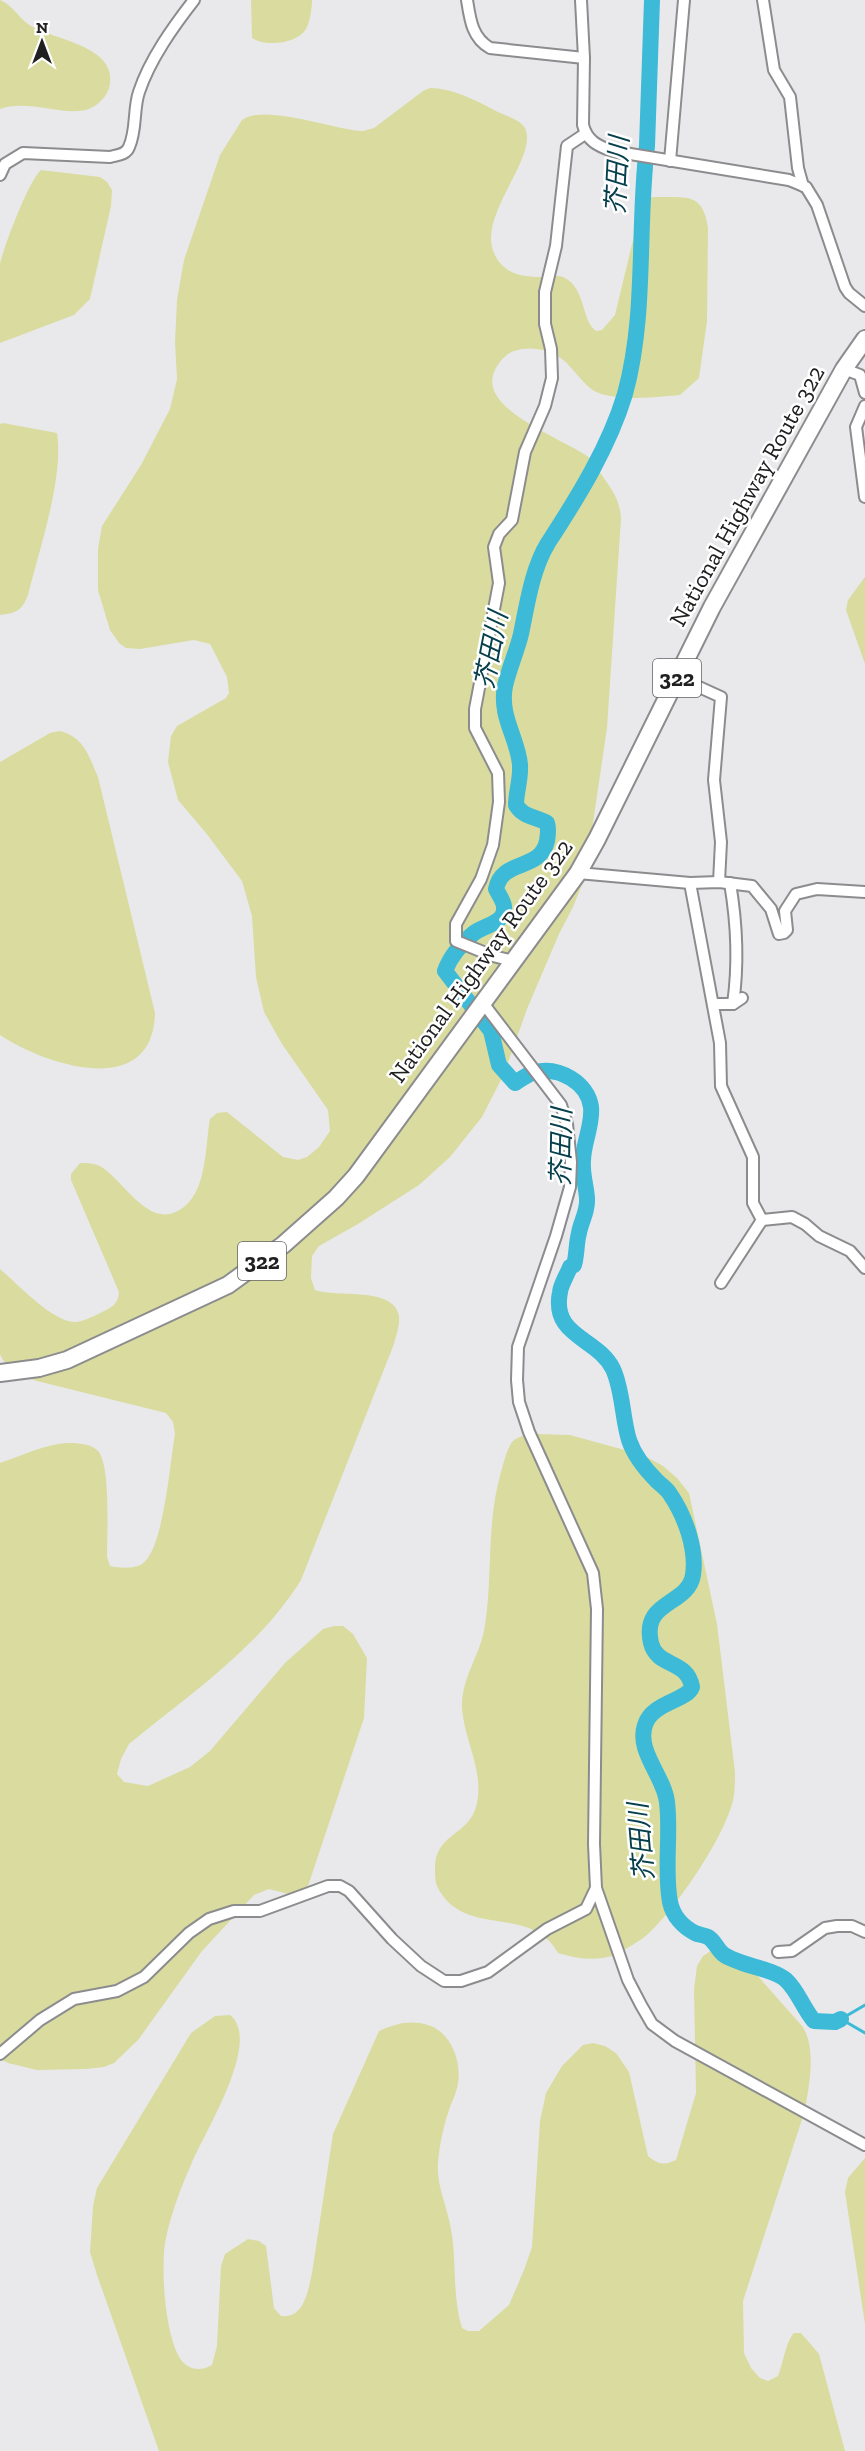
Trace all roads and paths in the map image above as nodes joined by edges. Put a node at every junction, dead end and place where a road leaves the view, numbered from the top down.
1 (194, 0) edge
2 (467, 0) edge
3 (580, 0) edge
4 (684, 0) edge
5 (763, 0) edge
6 (584, 58) junction
7 (585, 134) junction
8 (670, 161) junction
9 (0, 175) edge
10 (803, 186) junction
11 (865, 306) edge
12 (865, 339) edge
13 (844, 369) junction
14 (865, 393) edge
15 (865, 406) edge
16 (865, 497) edge
17 (677, 677) junction
18 (578, 873) junction
19 (724, 882) junction
20 (690, 883) junction
21 (865, 892) edge
22 (513, 962) junction
23 (713, 1004) junction
24 (481, 1006) junction
25 (762, 1220) junction
26 (865, 1268) edge
27 (721, 1283) dead end
28 (0, 1373) edge
29 (596, 1888) junction
30 (865, 1932) edge
31 (778, 1952) dead end
32 (0, 2054) edge
33 (865, 2145) edge

1 - 9 street
2 - 6 street
3 - 6 street
4 - 8 street
5 - 10 street
6 - 7 street
7 - 8 street
7 - 22 street
8 - 10 street
10 - 11 street
12 - 13 highway, National Highway Route 322 / 322
13 - 14 street
13 - 17 highway, National Highway Route 322 / 322
15 - 16 street
17 - 18 highway, National Highway Route 322 / 322
17 - 19 street
18 - 20 street
18 - 22 highway, National Highway Route 322 / 322
19 - 20 street
19 - 21 street
19 - 23 street
20 - 23 street
22 - 24 highway, National Highway Route 322 / 322
23 - 25 street
24 - 28 highway, National Highway Route 322 / 322
24 - 29 street
25 - 26 street
25 - 27 street
29 - 32 street
29 - 33 street
30 - 31 street

